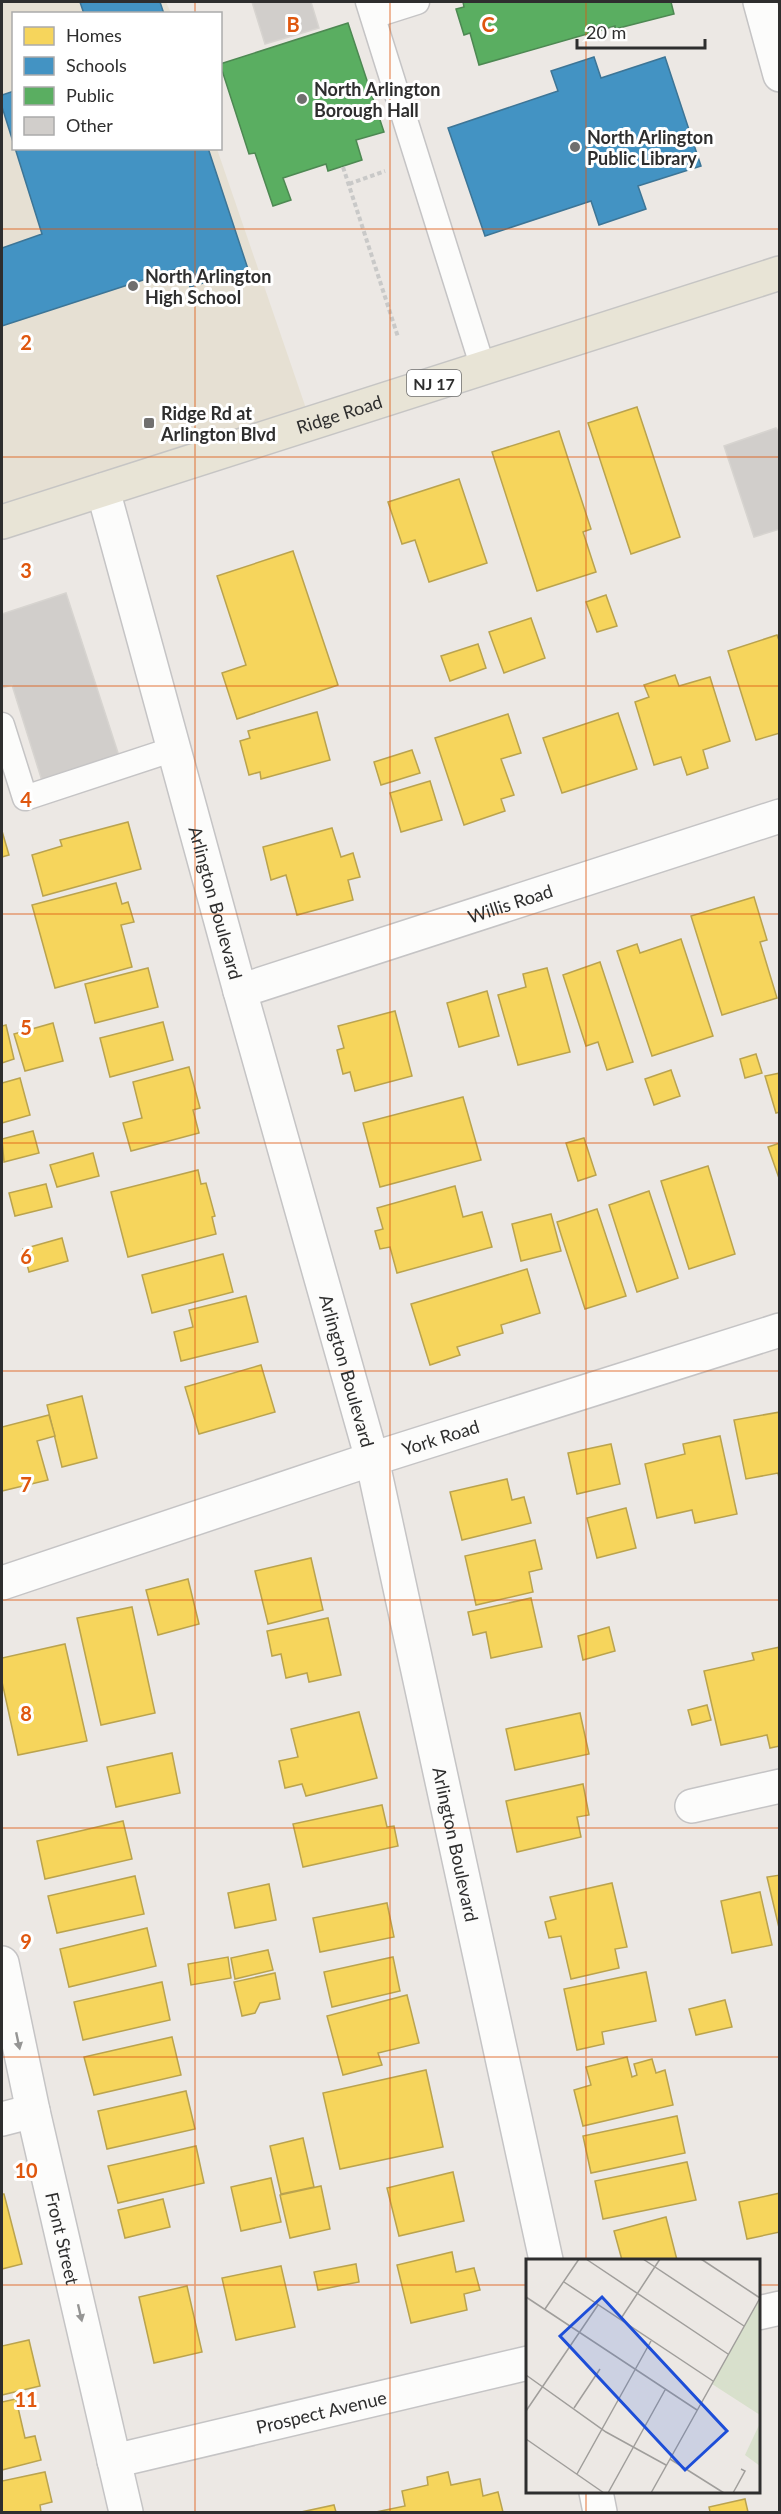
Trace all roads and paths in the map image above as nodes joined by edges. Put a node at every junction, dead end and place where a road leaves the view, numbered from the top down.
1 (417, 2) edge
2 (760, 2) edge
3 (370, 9) edge
4 (774, 33) edge
5 (780, 75) edge
6 (343, 167) dead end
7 (387, 171) dead end
8 (349, 183) junction
9 (780, 273) edge
10 (399, 337) dead end
11 (483, 368) junction
12 (103, 490) junction
13 (2, 522) edge
14 (2, 725) edge
15 (174, 749) junction
16 (780, 816) edge
17 (240, 992) junction
18 (780, 1330) edge
19 (372, 1459) junction
20 (2, 1582) edge
21 (780, 1786) edge
22 (692, 1806) dead end
23 (2, 1963) edge
24 (33, 2111) junction
25 (2, 2119) edge
26 (546, 2259) edge
27 (780, 2308) edge
28 (760, 2313) edge
29 (526, 2363) edge
30 (114, 2461) junction
31 (596, 2493) edge
32 (126, 2512) edge
33 (600, 2512) edge

1 - 3 lane
2 - 4 street
3 - 11 lane
4 - 5 street
6 - 8 path
7 - 8 path
8 - 10 path
9 - 11 main road, Ridge Road / NJ 17
11 - 12 main road, Ridge Road / NJ 17
12 - 13 main road, Ridge Road / NJ 17
12 - 15 street, Arlington Boulevard
14 - 15 lane
15 - 17 street, Arlington Boulevard
16 - 17 street, Willis Road
17 - 19 street, Arlington Boulevard
18 - 19 street, York Road
19 - 20 street, York Road
19 - 26 street, Arlington Boulevard
21 - 22 street
23 -> 24 street, Front Street
24 - 25 street
24 -> 30 street, Front Street
27 - 28 street
29 - 30 street, Prospect Avenue
30 - 32 street, Front Street
31 - 33 street

